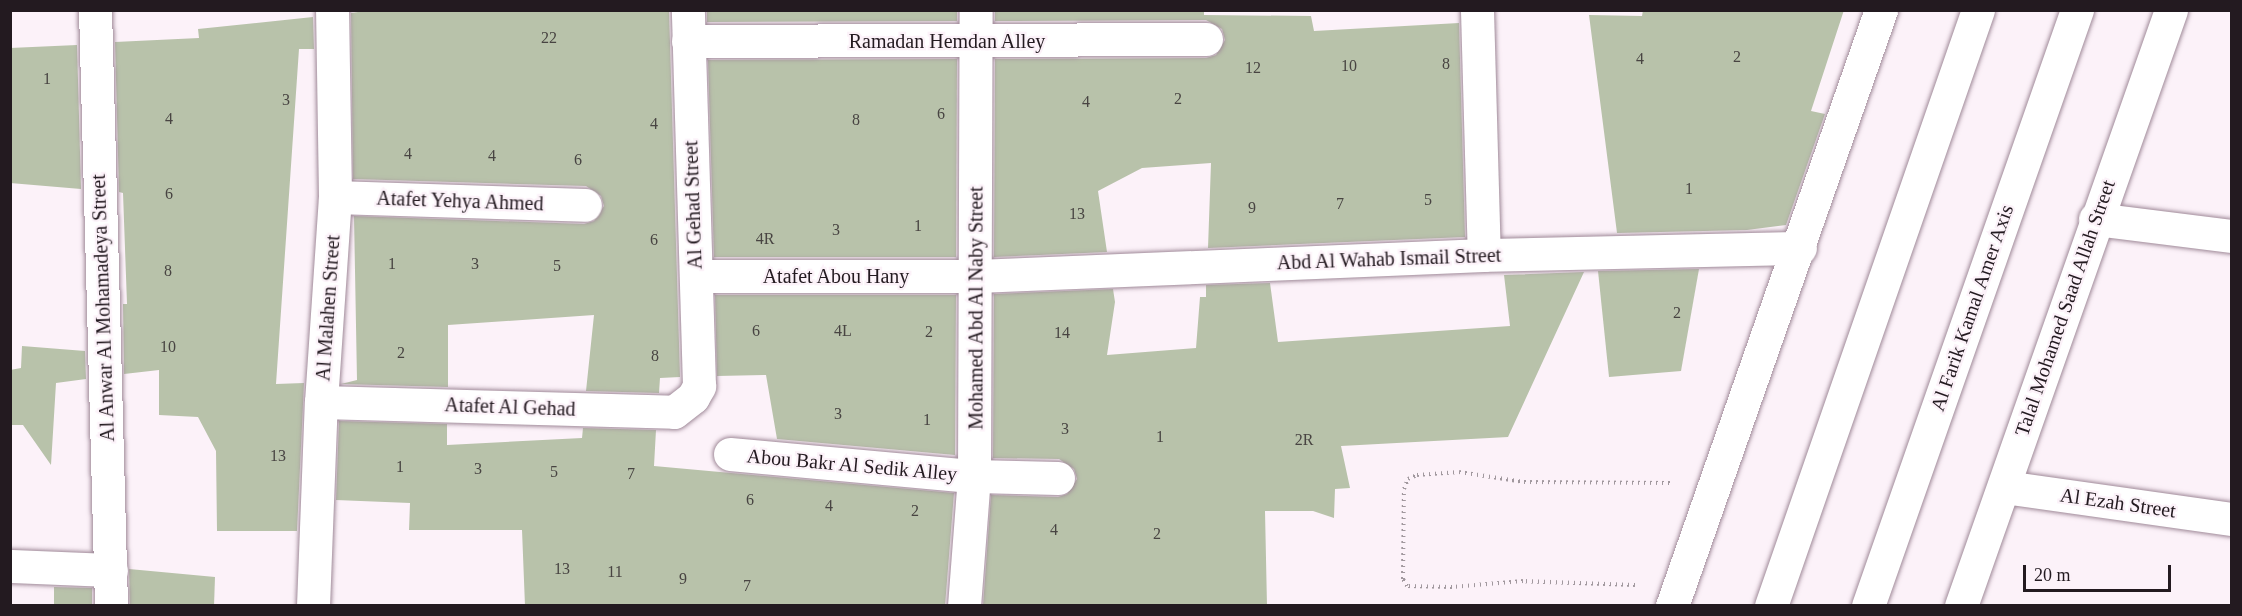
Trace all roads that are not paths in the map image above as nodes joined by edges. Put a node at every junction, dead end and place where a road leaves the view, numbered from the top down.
1 (95, 10) edge
2 (332, 10) edge
3 (1478, 10) edge
4 (1881, 10) edge
5 (1978, 10) edge
6 (2077, 10) edge
7 (2171, 10) edge
8 (688, 26) edge
9 (976, 26) edge
10 (1206, 39) dead end
11 (335, 197) junction
12 (585, 205) dead end
13 (2095, 219) junction
14 (2232, 236) edge
15 (1800, 248) junction
16 (1484, 255) junction
17 (696, 276) junction
18 (977, 276) junction
19 (693, 397) joint
20 (321, 402) junction
21 (730, 454) dead end
22 (974, 476) junction
23 (1058, 478) dead end
24 (2004, 487) junction
25 (2232, 519) edge
26 (10, 566) edge
27 (111, 570) junction
28 (1675, 596) edge
29 (111, 606) edge
30 (313, 606) edge
31 (964, 606) edge
32 (1772, 606) edge
33 (1868, 606) edge
34 (1960, 606) edge

1 - 27 main road, Al Anwar Al Mohamadeya Street
2 - 11 main road, Al Malahen Street
3 - 16 main road
4 - 15 main road
5 - 32 main road
6 - 33 main road, Al Farik Kamal Amer Axis
7 - 13 main road, Talal Mohamed Saad Allah Street
8 - 9 main road, Ramadan Hemdan Alley
8 - 17 main road, Al Gehad Street
9 - 10 main road, Ramadan Hemdan Alley
9 - 18 main road, Mohamed Abd Al Naby Street
11 - 12 main road, Atafet Yehya Ahmed
11 - 20 main road, Al Malahen Street
13 - 14 main road
13 - 24 main road, Talal Mohamed Saad Allah Street
15 - 16 main road, Abd Al Wahab Ismail Street
15 - 28 main road
16 - 18 main road, Abd Al Wahab Ismail Street
17 - 18 main road, Atafet Abou Hany
17 - 19 main road, Al Gehad Street
18 - 22 main road, Mohamed Abd Al Naby Street
19 - 20 main road, Atafet Al Gehad
20 - 30 main road, Al Malahen Street
21 - 22 main road, Abou Bakr Al Sedik Alley
22 - 23 main road, Abou Bakr Al Sedik Alley
22 - 31 main road, Mohamed Abd Al Naby Street
24 - 25 main road, Al Ezah Street
24 - 34 main road, Talal Mohamed Saad Allah Street
26 - 27 main road
27 - 29 main road, Al Anwar Al Mohamadeya Street

